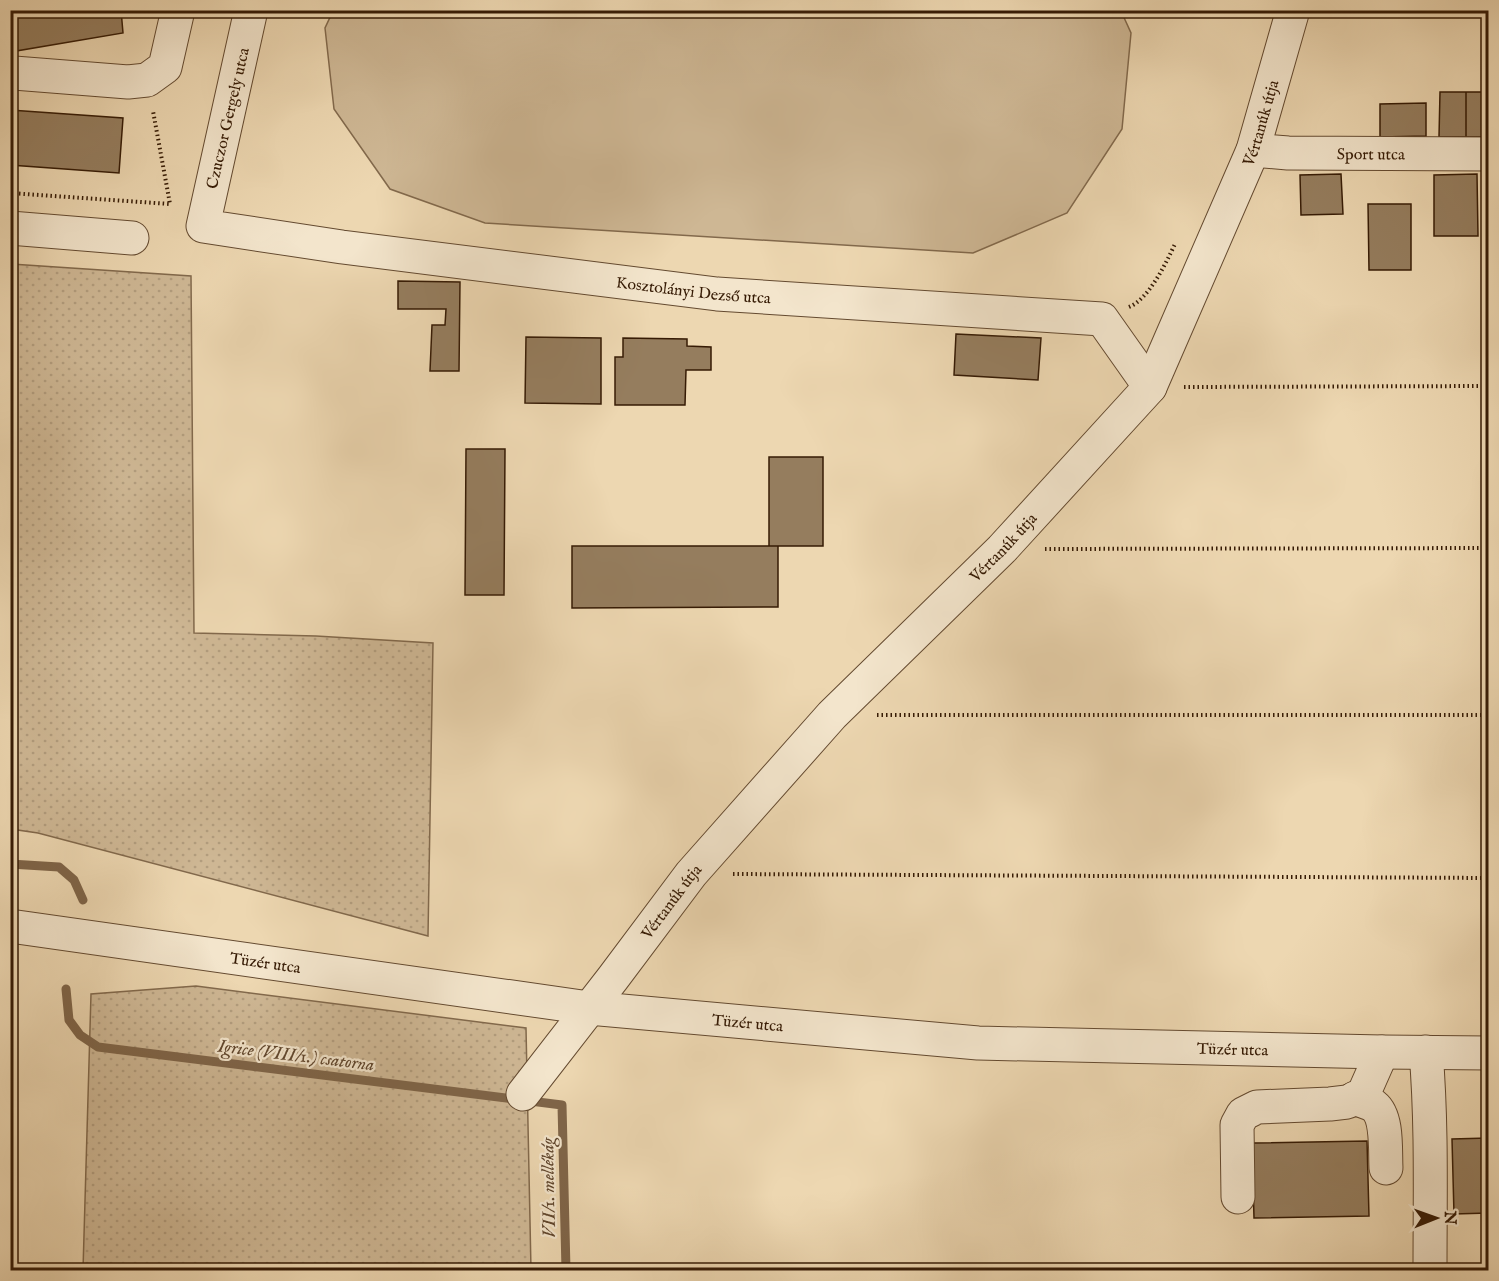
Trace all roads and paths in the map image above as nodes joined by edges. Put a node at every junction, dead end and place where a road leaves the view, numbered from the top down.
1 (178, 10) edge
2 (251, 10) edge
3 (1293, 10) edge
4 (14, 73) dead end
5 (147, 80) junction
6 (1253, 150) junction
7 (1488, 154) edge
8 (10, 193) edge
9 (203, 226) joint
10 (10, 228) edge
11 (132, 238) dead end
12 (1488, 386) edge
13 (1150, 387) junction
14 (1488, 548) edge
15 (1002, 549) junction
16 (832, 715) junction
17 (1488, 715) edge
18 (691, 874) junction
19 (1488, 878) edge
20 (10, 926) edge
21 (589, 1008) junction
22 (1426, 1052) junction
23 (1382, 1053) junction
24 (1488, 1053) edge
25 (523, 1094) dead end
26 (1355, 1098) junction
27 (1386, 1168) dead end
28 (1238, 1197) dead end
29 (1430, 1270) edge

1 - 5 street
2 - 9 street, Czuczor Gergely utca
3 - 6 street, Vértanúk útja
4 - 5 street
5 - 8 path
6 - 7 street, Sport utca
6 - 13 street, Vértanúk útja
9 - 13 street, Kosztolányi Dezső utca
10 - 11 street
12 - 13 path
13 - 15 street, Vértanúk útja
14 - 15 path
15 - 16 street, Vértanúk útja
16 - 17 path
16 - 18 street, Vértanúk útja
18 - 19 path
18 - 21 street, Vértanúk útja
20 - 21 street, Tüzér utca
21 - 23 street, Tüzér utca
21 - 25 street, Vértanúk útja
22 - 23 street, Tüzér utca
22 - 24 street, Tüzér utca
22 - 29 street
23 - 26 street
26 - 27 street
26 - 28 street

